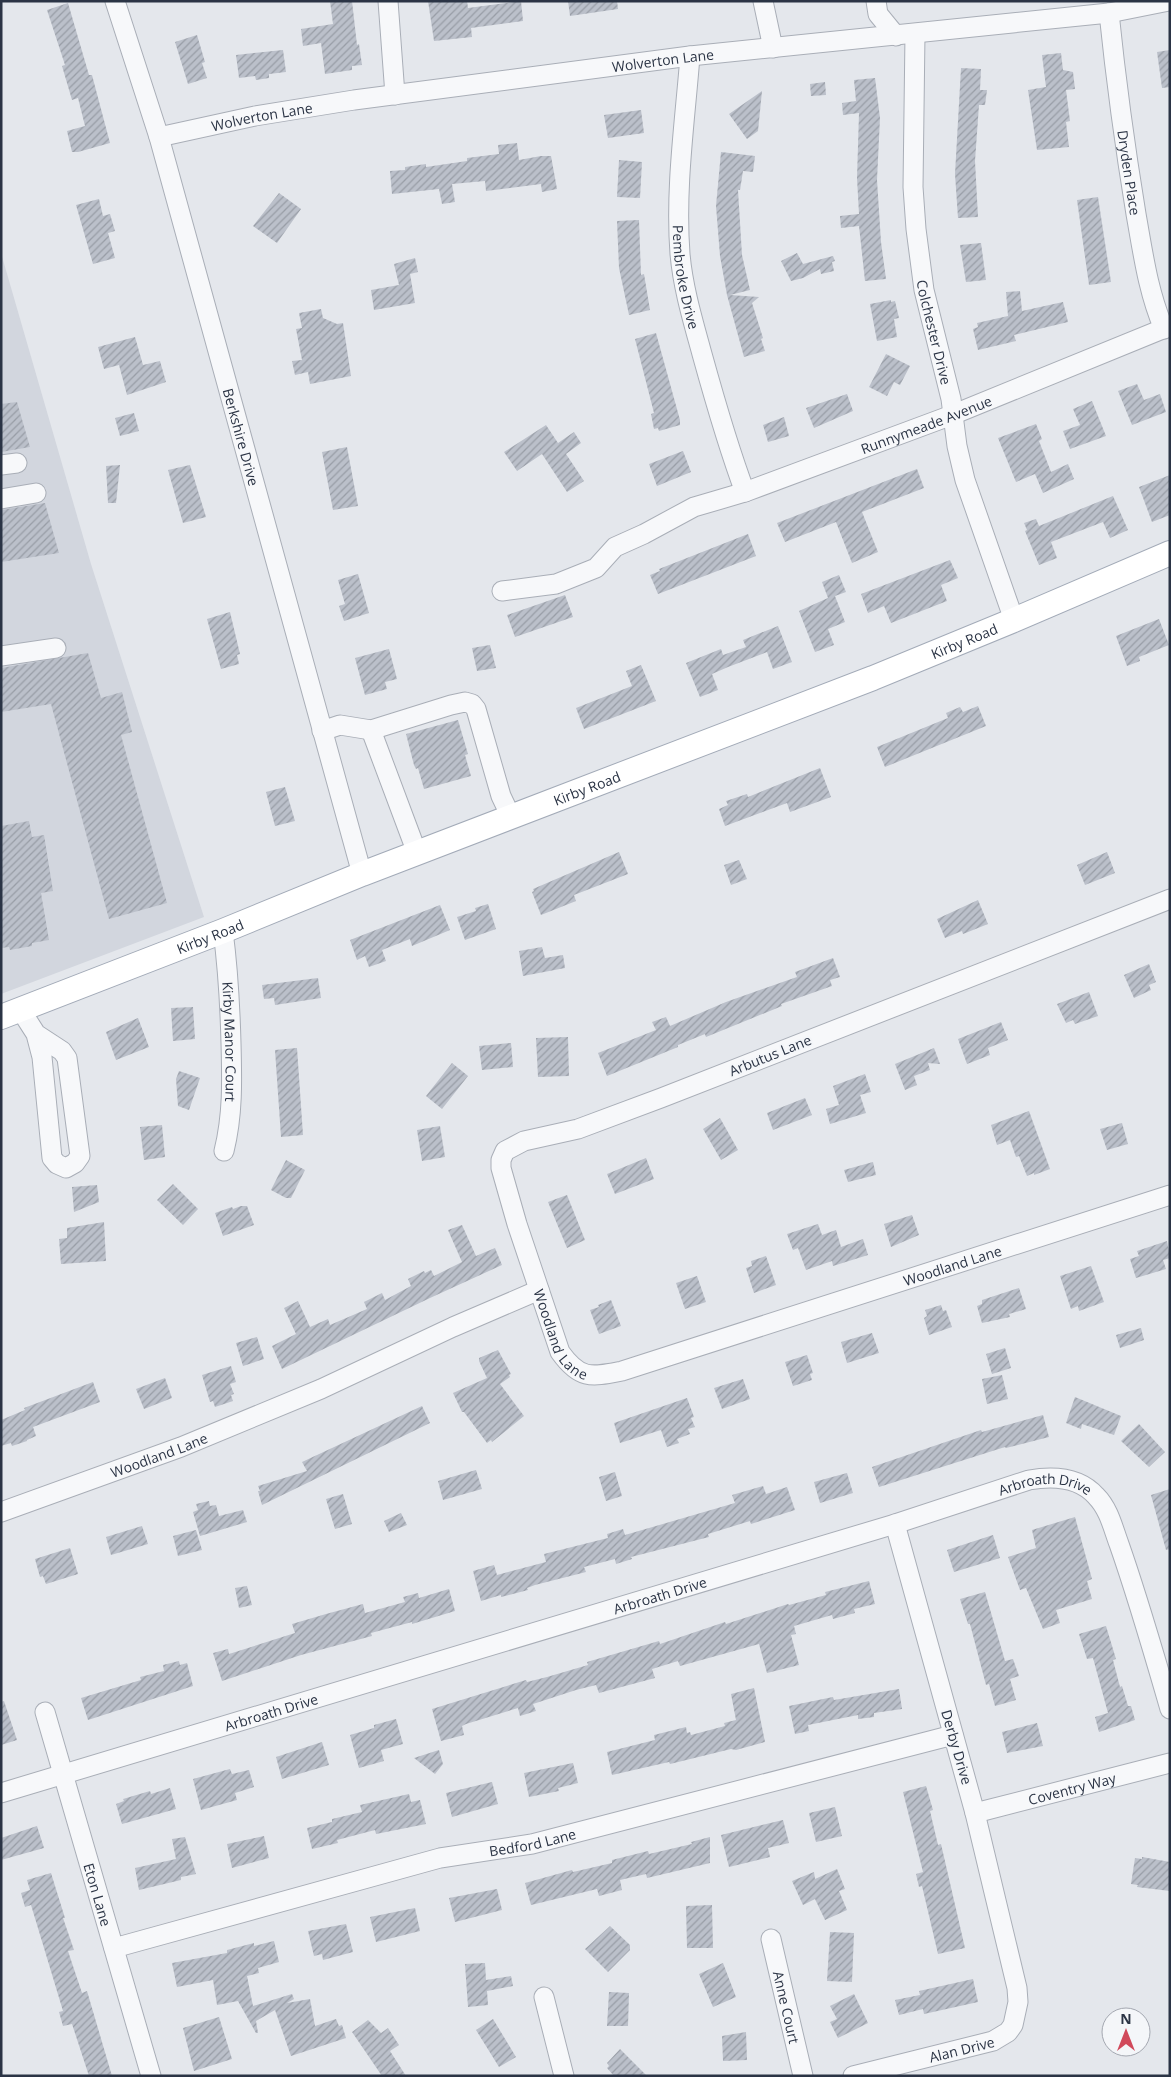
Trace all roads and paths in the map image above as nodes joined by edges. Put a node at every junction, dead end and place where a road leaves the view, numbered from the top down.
1 (115, 1) edge
2 (388, 1) edge
3 (763, 1) edge
4 (876, 1) edge
5 (1169, 1) edge
6 (1109, 14) junction
7 (915, 34) junction
8 (896, 36) junction
9 (773, 48) junction
10 (690, 56) junction
11 (395, 94) junction
12 (159, 137) junction
13 (1167, 327) edge
14 (952, 415) junction
15 (745, 492) junction
16 (36, 494) dead end
17 (1, 499) edge
18 (1170, 553) edge
19 (502, 591) dead end
20 (1014, 620) junction
21 (56, 648) dead end
22 (1, 656) edge
23 (371, 730) junction
24 (322, 731) junction
25 (511, 817) junction
26 (416, 853) junction
27 (362, 874) junction
28 (1170, 899) edge
29 (223, 931) junction
30 (11, 1013) edge
31 (36, 1034) junction
32 (224, 1151) dead end
33 (1170, 1195) edge
34 (539, 1290) junction
35 (1, 1512) edge
36 (895, 1524) junction
37 (1170, 1709) edge
38 (45, 1712) dead end
39 (953, 1735) junction
40 (1170, 1764) edge
41 (63, 1775) junction
42 (1, 1793) edge
43 (975, 1813) junction
44 (771, 1939) dead end
45 (114, 1948) junction
46 (1013, 1971) joint
47 (544, 1997) dead end
48 (151, 2076) edge
49 (564, 2076) edge
50 (804, 2076) edge
51 (854, 2076) edge

1 - 12 street, Berkshire Drive
2 - 11 street
3 - 9 street
4 - 8 street
5 - 6 street, Wolverton Lane
6 - 7 street, Wolverton Lane
6 - 13 street, Dryden Place
7 - 8 street, Wolverton Lane
7 - 14 street, Colchester Drive
8 - 9 street, Wolverton Lane
9 - 10 street, Wolverton Lane
10 - 11 street, Wolverton Lane
10 - 15 street, Pembroke Drive
11 - 12 street, Wolverton Lane
12 - 24 street, Berkshire Drive
13 - 14 street, Runnymeade Avenue
14 - 15 street, Runnymeade Avenue
14 - 20 street, Colchester Drive
15 - 19 street, Runnymeade Avenue
16 - 17 street
18 - 20 main road, Kirby Road
20 - 25 main road, Kirby Road
21 - 22 street
23 - 24 street
23 - 25 street
23 - 26 street
24 - 27 street, Berkshire Drive
25 - 26 main road, Kirby Road
26 - 27 main road, Kirby Road
27 - 29 main road, Kirby Road
28 - 34 street, Arbutus Lane
29 - 30 main road, Kirby Road
29 - 32 street, Kirby Manor Court
30 - 31 street
31 - 31 street
33 - 34 street, Woodland Lane
34 - 35 street, Woodland Lane
36 - 37 street, Arbroath Drive
36 - 39 street, Derby Drive
36 - 41 street, Arbroath Drive
38 - 41 street, Eton Lane
39 - 43 street, Derby Drive
39 - 45 street, Bedford Lane
40 - 43 street, Coventry Way
41 - 42 street, Arbroath Drive
41 - 45 street, Eton Lane
43 - 46 street, Derby Drive
44 - 50 street, Anne Court
45 - 48 street, Eton Lane
46 - 51 street, Alan Drive
47 - 49 street

